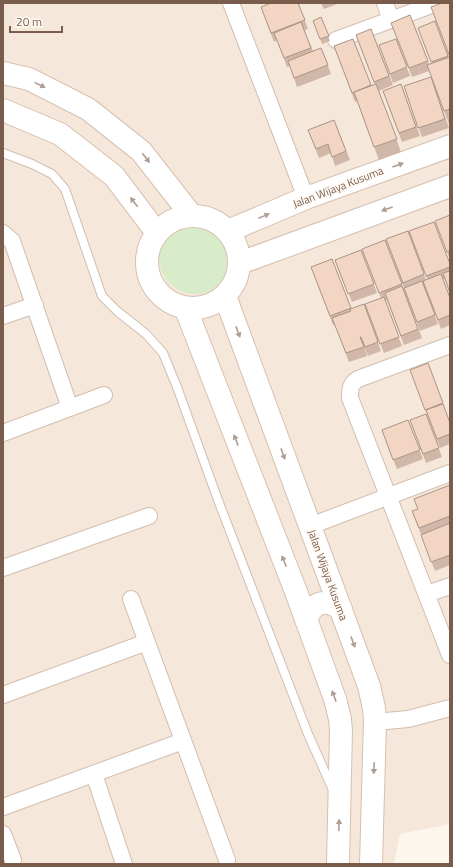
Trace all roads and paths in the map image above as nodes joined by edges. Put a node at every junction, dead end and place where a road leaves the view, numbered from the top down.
1 (232, 3) edge
2 (384, 3) edge
3 (437, 3) edge
4 (390, 20) junction
5 (336, 40) dead end
6 (3, 73) edge
7 (3, 110) edge
8 (450, 146) edge
9 (3, 153) edge
10 (450, 186) edge
11 (306, 198) junction
12 (192, 216) junction
13 (228, 231) junction
14 (157, 232) junction
15 (3, 233) edge
16 (240, 263) junction
17 (225, 296) junction
18 (35, 305) junction
19 (185, 307) junction
20 (3, 316) edge
21 (450, 345) edge
22 (104, 395) dead end
23 (70, 408) junction
24 (3, 433) edge
25 (450, 474) edge
26 (389, 496) junction
27 (149, 516) dead end
28 (310, 526) junction
29 (3, 568) edge
30 (329, 578) junction
31 (450, 586) edge
32 (295, 589) junction
33 (427, 594) junction
34 (131, 599) dead end
35 (341, 609) junction
36 (306, 620) junction
37 (147, 642) junction
38 (450, 655) edge
39 (3, 695) edge
40 (450, 708) edge
41 (375, 722) junction
42 (183, 741) junction
43 (94, 774) junction
44 (340, 803) junction
45 (3, 807) edge
46 (3, 834) edge
47 (13, 860) dead end
48 (227, 860) dead end
49 (124, 864) edge
50 (338, 864) edge
51 (371, 864) edge

1 - 11 street
2 - 4 street
3 - 4 street
4 - 5 street
6 -> 12 street
14 -> 7 street
11 -> 8 street, Jalan Wijaya Kusuma
9 - 44 lane
10 -> 16 street
13 -> 11 street, Jalan Wijaya Kusuma
12 - 13 street
12 - 14 street
13 - 16 street
14 - 19 street
15 - 18 street
16 - 17 street
17 - 19 street
17 -> 28 street, Jalan Wijaya Kusuma
18 - 20 street
18 - 23 street
32 -> 19 street
21 - 26 street
22 - 23 street
23 - 24 street
25 - 26 street
26 - 28 street
26 - 33 street
27 - 29 street
28 - 30 street, Jalan Wijaya Kusuma
30 - 32 street
30 - 35 street, Jalan Wijaya Kusuma
31 - 33 street
32 - 36 street
33 - 38 street
34 - 37 street
35 - 36 street
35 -> 41 street, Jalan Wijaya Kusuma
44 -> 36 street
37 - 39 street
37 - 42 street
40 - 41 street
41 -> 51 street, Jalan Wijaya Kusuma
42 - 43 street
42 - 48 street
43 - 45 street
43 - 49 street
50 -> 44 street
46 - 47 street

